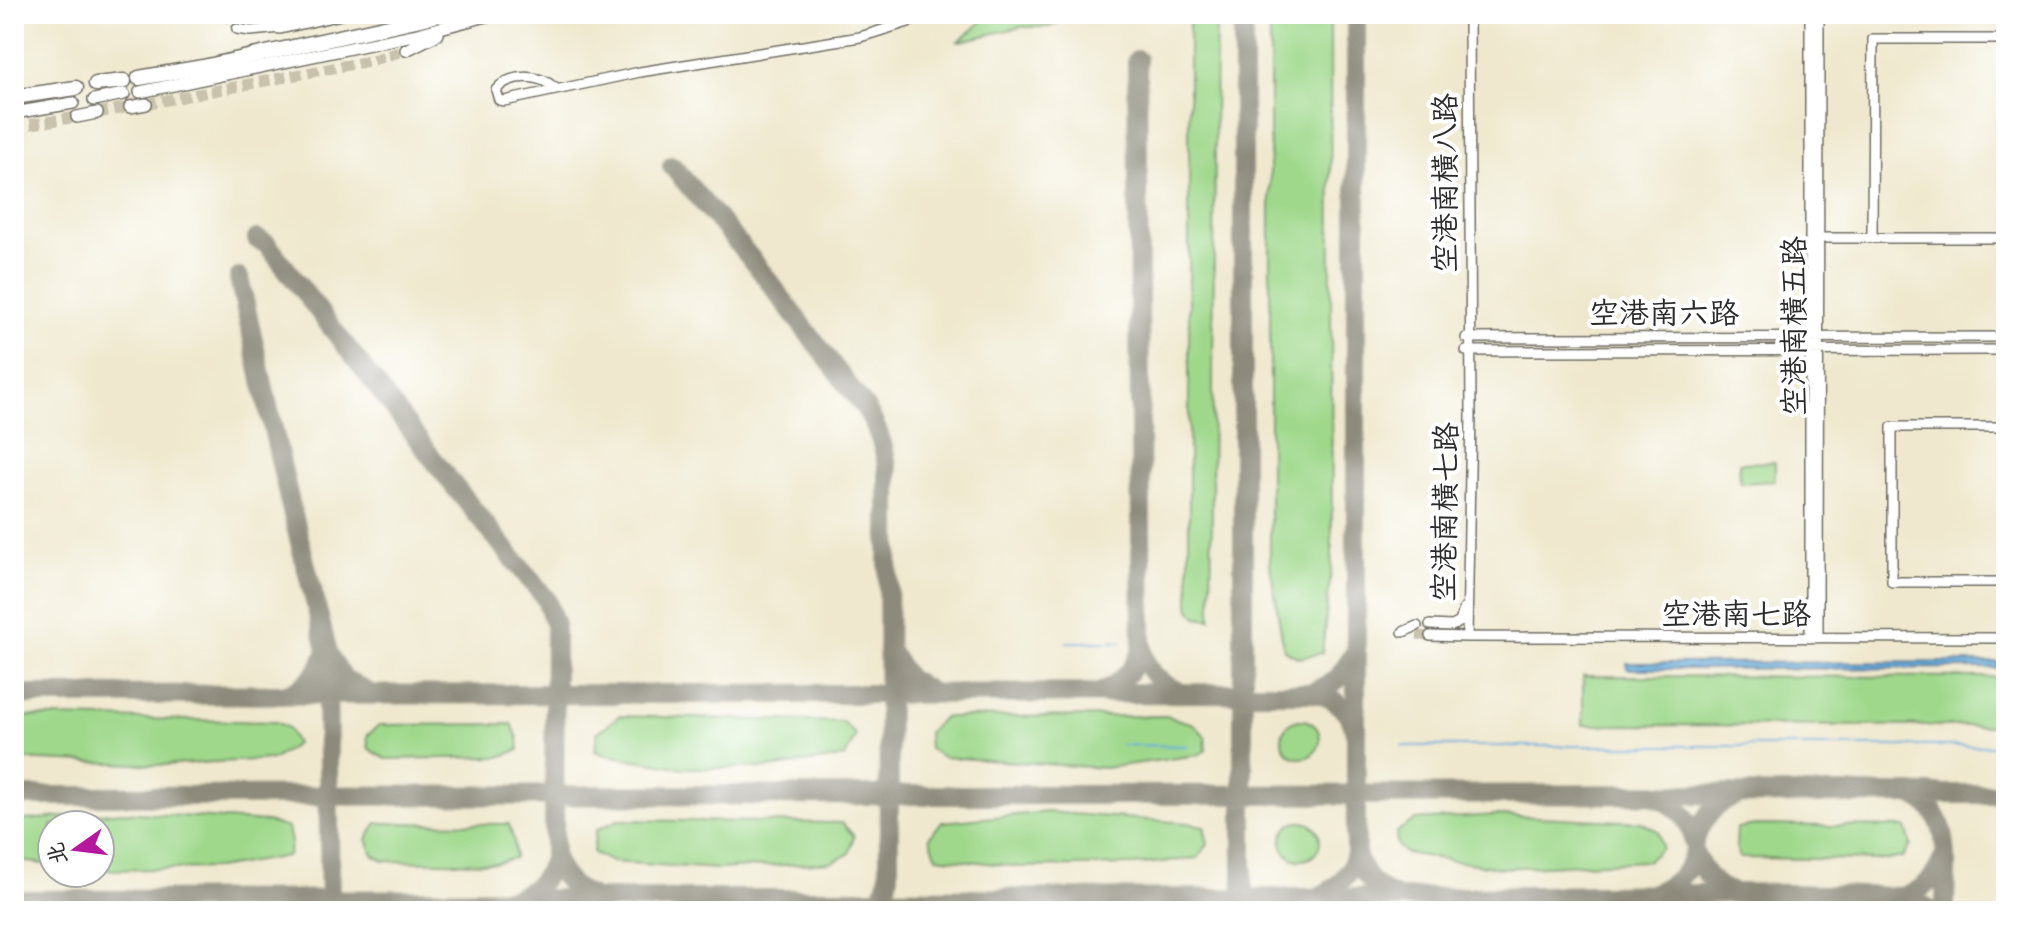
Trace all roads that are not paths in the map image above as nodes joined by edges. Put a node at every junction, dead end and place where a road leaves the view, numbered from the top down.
1 (251, 14) edge
2 (341, 14) edge
3 (443, 14) edge
4 (494, 14) edge
5 (934, 14) edge
6 (1466, 14) edge
7 (1810, 14) edge
8 (1819, 14) edge
9 (464, 24) junction
10 (280, 28) junction
11 (237, 29) dead end
12 (2006, 39) edge
13 (406, 50) tunnel mouth
14 (132, 86) junction
15 (555, 88) junction
16 (95, 92) dead end
17 (74, 96) joint
18 (14, 97) edge
19 (146, 104) tunnel mouth
20 (130, 107) tunnel mouth
21 (14, 113) edge
22 (97, 113) tunnel mouth
23 (77, 117) tunnel mouth
24 (1814, 238) junction
25 (1872, 238) junction
26 (2006, 238) edge
27 (1814, 337) junction
28 (2006, 337) edge
29 (1468, 338) junction
30 (1814, 350) junction
31 (2006, 350) edge
32 (1468, 351) junction
33 (2006, 427) edge
34 (2006, 582) edge
35 (1467, 637) junction
36 (1814, 638) junction
37 (2006, 638) edge

1 - 10 main road
2 - 10 main road
3 - 14 highway
4 - 9 main road
5 - 15 street
6 - 29 street, 空港南横八路
7 - 24 street, 空港南横五路
8 - 24 street, 空港南横五路
9 - 13 main road
9 - 14 main road
10 - 11 street
12 - 25 street
14 - 16 highway
15 - 15 street
17 - 18 highway
17 - 21 main road
19 - 20 main road
22 - 23 main road
24 - 25 street
24 - 27 street, 空港南横五路
25 - 26 street
27 - 28 street, 空港南六路
27 - 29 street, 空港南六路
27 - 30 street, 空港南横五路
29 - 32 street, 空港南横八路
30 - 31 street, 空港南六路
30 - 32 street, 空港南六路
30 - 36 street, 空港南横五路
32 - 35 street, 空港南横七路
32 - 35 street, 空港南横七路
33 - 34 street
35 - 36 street, 空港南七路
36 - 37 street, 空港南七路

